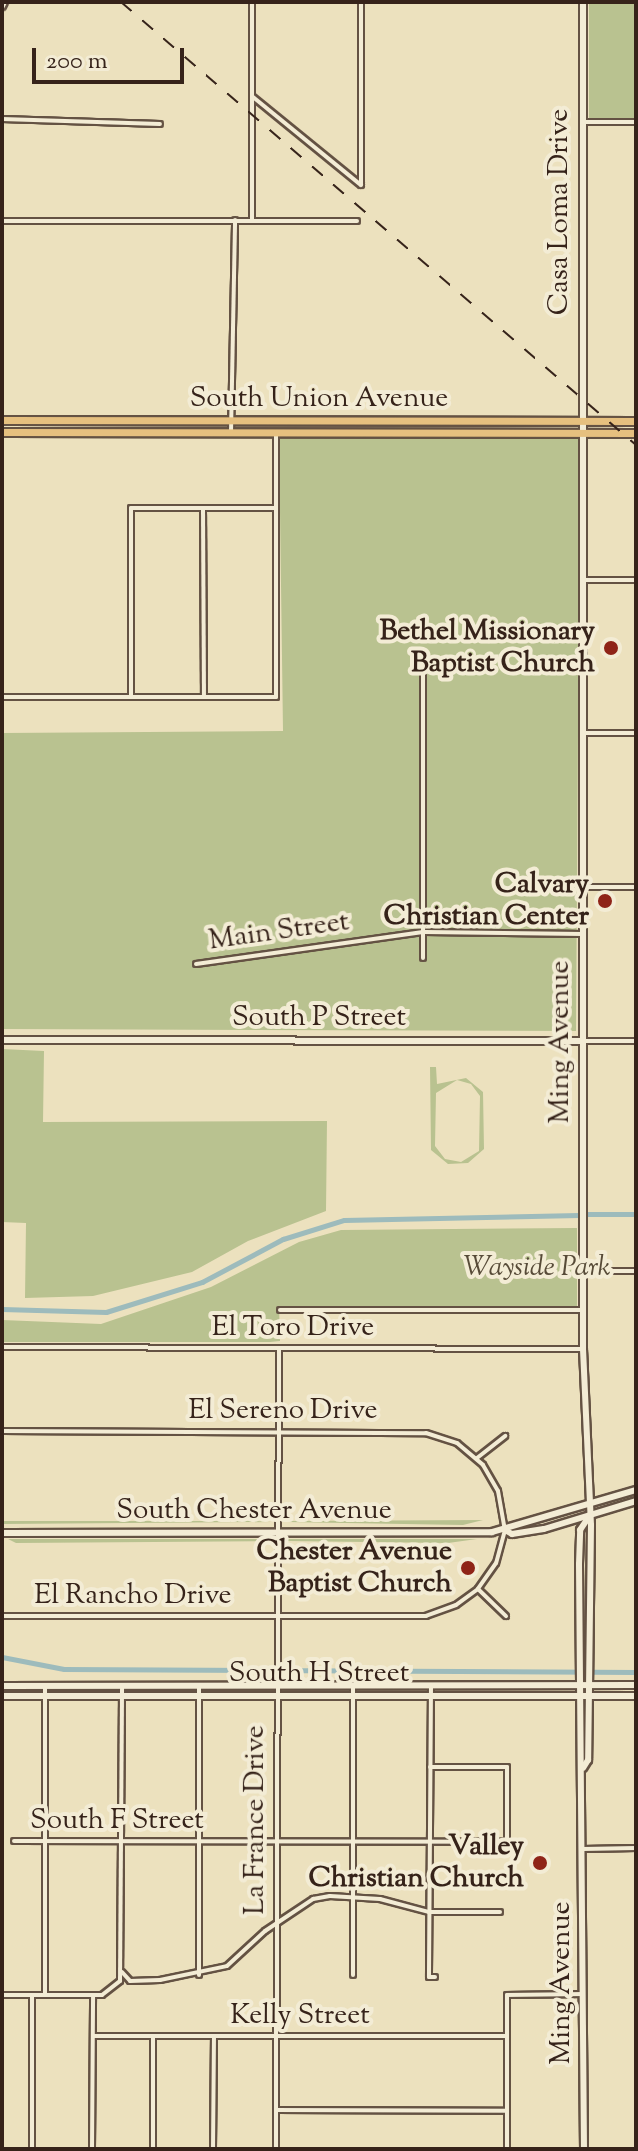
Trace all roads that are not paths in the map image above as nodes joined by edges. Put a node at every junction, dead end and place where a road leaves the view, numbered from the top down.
1 (252, 2) edge
2 (361, 2) edge
3 (583, 2) edge
4 (253, 97) junction
5 (2, 119) edge
6 (583, 122) junction
7 (636, 122) edge
8 (160, 124) dead end
9 (235, 219) junction
10 (252, 220) junction
11 (2, 221) edge
12 (357, 221) dead end
13 (2, 420) edge
14 (231, 421) junction
15 (583, 421) junction
16 (636, 421) edge
17 (2, 432) edge
18 (231, 433) junction
19 (276, 433) junction
20 (583, 433) junction
21 (636, 433) edge
22 (203, 508) junction
23 (276, 508) junction
24 (583, 580) junction
25 (636, 580) edge
26 (423, 660) dead end
27 (2, 697) edge
28 (131, 697) junction
29 (204, 697) junction
30 (583, 733) junction
31 (636, 733) edge
32 (583, 887) junction
33 (636, 887) edge
34 (425, 932) junction
35 (583, 934) junction
36 (423, 958) dead end
37 (196, 964) dead end
38 (2, 1040) edge
39 (583, 1041) junction
40 (636, 1041) edge
41 (584, 1271) junction
42 (636, 1271) edge
43 (280, 1310) dead end
44 (583, 1310) junction
45 (2, 1347) edge
46 (279, 1348) junction
47 (583, 1349) junction
48 (2, 1431) edge
49 (279, 1431) junction
50 (505, 1436) dead end
51 (477, 1458) junction
52 (636, 1490) edge
53 (636, 1501) edge
54 (587, 1508) junction
55 (588, 1518) junction
56 (505, 1530) junction
57 (2, 1533) edge
58 (279, 1533) junction
59 (478, 1589) junction
60 (2, 1616) edge
61 (279, 1616) junction
62 (506, 1616) dead end
63 (580, 1683) junction
64 (590, 1683) junction
65 (122, 1685) junction
66 (503, 1685) junction
67 (636, 1685) edge
68 (2, 1686) edge
69 (45, 1686) junction
70 (199, 1686) junction
71 (279, 1686) junction
72 (353, 1686) junction
73 (431, 1686) junction
74 (46, 1695) junction
75 (123, 1695) junction
76 (200, 1695) junction
77 (2, 1696) edge
78 (276, 1696) junction
79 (353, 1696) junction
80 (430, 1696) junction
81 (468, 1696) junction
82 (579, 1696) junction
83 (589, 1696) junction
84 (636, 1696) edge
85 (430, 1767) junction
86 (583, 1768) junction
87 (14, 1841) dead end
88 (46, 1841) junction
89 (123, 1841) junction
90 (199, 1841) junction
91 (276, 1841) junction
92 (353, 1842) junction
93 (430, 1842) junction
94 (636, 1848) edge
95 (583, 1849) junction
96 (353, 1897) junction
97 (429, 1912) junction
98 (500, 1912) dead end
99 (276, 1925) junction
100 (122, 1971) junction
101 (199, 1975) junction
102 (353, 1975) dead end
103 (435, 1977) dead end
104 (583, 1994) junction
105 (2, 1995) edge
106 (32, 1995) junction
107 (45, 1995) junction
108 (93, 1996) junction
109 (93, 2036) junction
110 (153, 2036) junction
111 (214, 2036) junction
112 (276, 2036) junction
113 (506, 2036) junction
114 (276, 2110) junction
115 (507, 2111) junction
116 (32, 2149) edge
117 (92, 2149) edge
118 (153, 2149) edge
119 (213, 2149) edge
120 (276, 2149) edge
121 (507, 2149) edge
122 (584, 2149) edge

1 - 4 street
2 - 4 street
3 - 6 main road, Casa Loma Drive
4 - 10 street
5 - 8 street
6 - 7 street
6 - 15 main road, Casa Loma Drive
9 - 10 street
9 - 11 street
9 - 14 street
10 - 12 street
13 - 14 main road, South Union Avenue
14 - 15 main road, South Union Avenue
14 - 18 street
15 - 16 main road, South Union Avenue
15 - 20 main road, Ming Avenue
17 - 18 main road, South Union Avenue
18 - 19 main road, South Union Avenue
19 - 20 main road, South Union Avenue
19 - 23 street
20 - 21 main road, South Union Avenue
20 - 24 main road, Ming Avenue
22 - 23 street
22 - 28 street
22 - 29 street
23 - 29 street
24 - 25 street
24 - 30 main road, Ming Avenue
26 - 34 street
27 - 28 street
28 - 29 street
30 - 31 street
30 - 32 main road, Ming Avenue
32 - 33 street
32 - 35 main road, Ming Avenue
34 - 35 street, Main Street
34 - 36 street
34 - 37 street, Main Street
35 - 39 main road, Ming Avenue
38 - 39 main road, South P Street
39 - 40 street, South P Street
39 - 41 main road, Ming Avenue
41 - 42 street
41 - 44 main road, Ming Avenue
43 - 44 street
44 - 47 main road, Ming Avenue
45 - 46 street, El Toro Drive
46 - 47 street, El Toro Drive
46 - 49 street, La France Drive
47 - 54 main road, Ming Avenue
48 - 49 street, El Sereno Drive
49 - 51 street, El Sereno Drive
49 - 58 street, La France Drive
50 - 51 street
51 - 56 street, El Sereno Drive
52 - 54 main road, South Chester Avenue
53 - 55 main road, South Chester Avenue
54 - 55 main road, Ming Avenue
54 - 56 main road, South Chester Avenue
55 - 56 main road, South Chester Avenue
55 - 63 main road, Ming Avenue
55 - 64 main road, Ming Avenue
56 - 58 main road, South Chester Avenue
56 - 59 street, El Rancho Drive
57 - 58 main road, South Chester Avenue
58 - 61 street, La France Drive
59 - 61 street, El Rancho Drive
59 - 62 street
60 - 61 street, El Rancho Drive
61 - 71 street, La France Drive
63 - 64 main road, South H Street
63 - 66 main road, South H Street
63 - 82 main road, Ming Avenue
64 - 67 main road, South H Street
64 - 83 main road, Ming Avenue
65 - 69 main road, South H Street
65 - 70 main road, South H Street
65 - 75 street
66 - 73 main road, South H Street
66 - 81 main road
68 - 69 main road, South H Street
69 - 74 street
70 - 71 main road, South H Street
70 - 76 street
71 - 72 main road, South H Street
71 - 78 street, La France Drive
72 - 73 main road, South H Street
72 - 79 street
73 - 80 street
74 - 75 main road, South H Street
74 - 77 main road, South H Street
74 - 88 street
75 - 76 main road, South H Street
75 - 89 street
76 - 78 main road, South H Street
76 - 90 street
78 - 79 main road, South H Street
78 - 91 street, La France Drive
79 - 80 main road, South H Street
79 - 92 street
80 - 81 main road, South H Street
80 - 85 street
81 - 82 main road, South H Street
82 - 83 main road, South H Street
82 - 86 main road, Ming Avenue
83 - 84 main road, South H Street
83 - 86 main road, Ming Avenue
85 - 93 street
85 - 93 street, South F Street
86 - 95 main road, Ming Avenue
87 - 88 street, South F Street
88 - 89 street, South F Street
88 - 107 street
89 - 90 street, South F Street
89 - 100 street
90 - 91 street, South F Street
90 - 101 street
91 - 92 street, South F Street
91 - 99 street, La France Drive
92 - 93 street, South F Street
92 - 96 street
93 - 97 street
94 - 95 street
95 - 104 main road, Ming Avenue
96 - 97 street
96 - 99 street
96 - 102 street
97 - 98 street
97 - 103 street
99 - 101 street
99 - 112 street, La France Drive
100 - 101 street
100 - 108 street
104 - 113 street
104 - 122 main road, Ming Avenue
105 - 106 street
106 - 107 street
106 - 116 street
107 - 108 street
108 - 109 street
109 - 110 street, Kelly Street
109 - 117 street
110 - 111 street, Kelly Street
110 - 118 street
111 - 112 street, Kelly Street
111 - 119 street
112 - 113 street, Kelly Street
112 - 114 street, La France Drive
113 - 115 street
114 - 115 street
114 - 120 street, La France Drive
115 - 121 street

